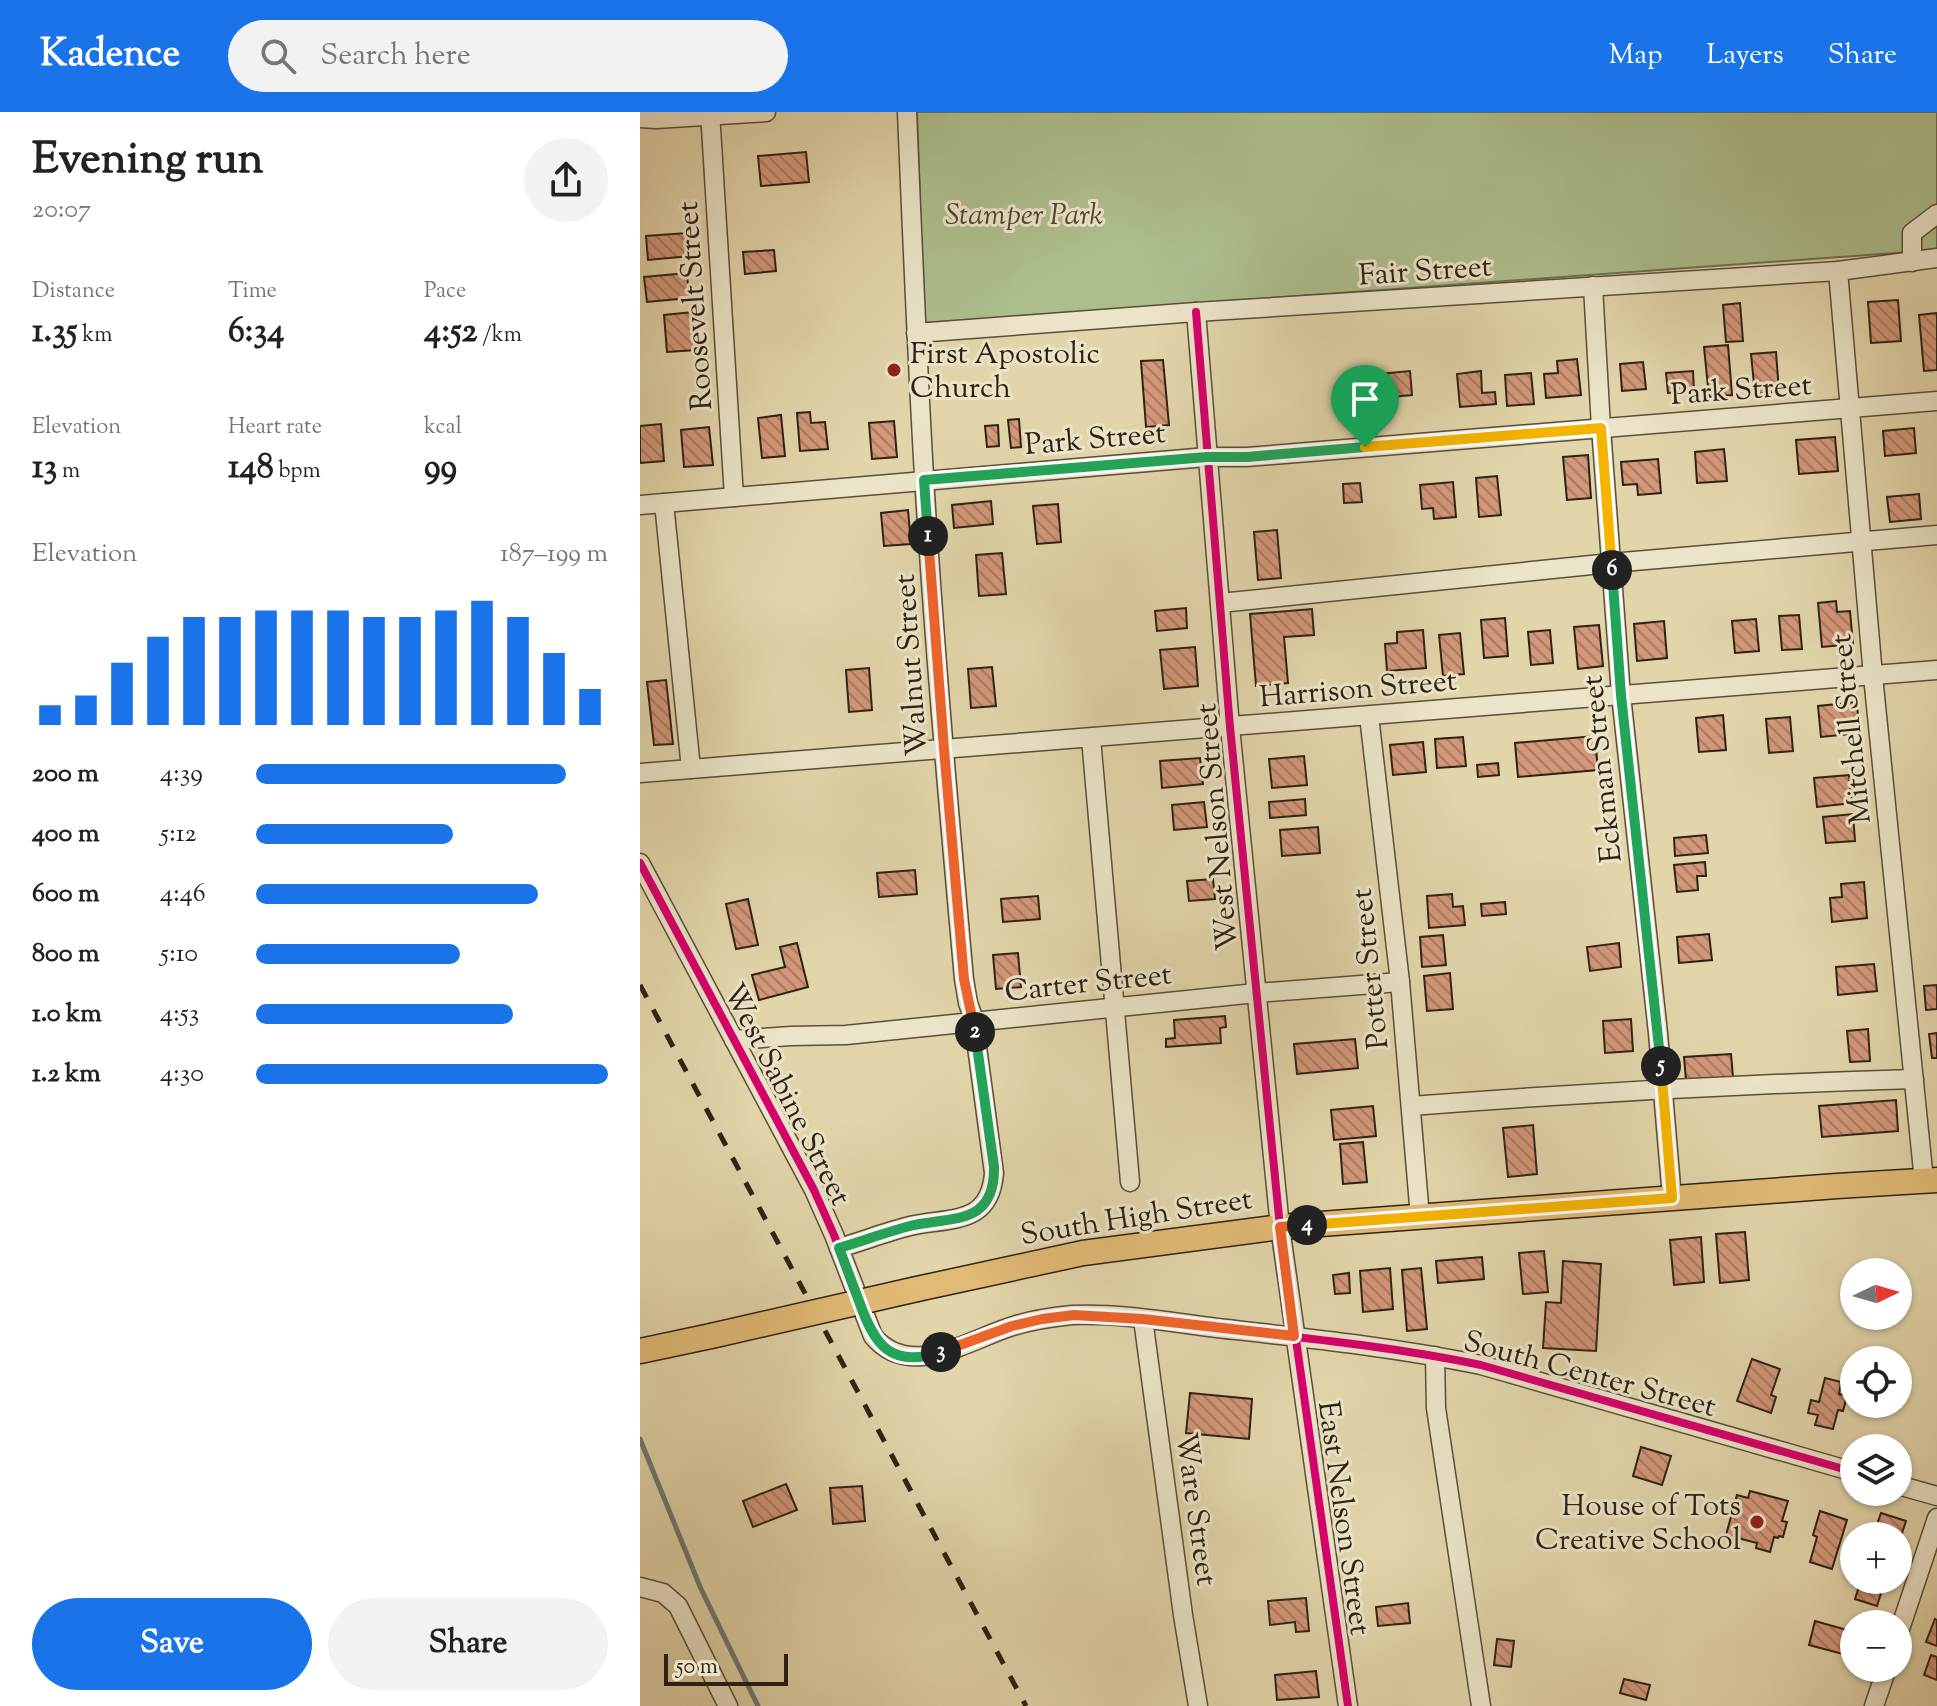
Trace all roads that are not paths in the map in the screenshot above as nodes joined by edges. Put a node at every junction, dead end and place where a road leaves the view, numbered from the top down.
1 (766, 112) edge
2 (907, 112) edge
3 (711, 114) edge
4 (640, 118) edge
5 (1937, 214) edge
6 (1937, 258) edge
7 (1912, 262) junction
8 (1838, 271) junction
9 (1593, 286) junction
10 (1196, 312) junction
11 (916, 333) junction
12 (1937, 401) edge
13 (1851, 409) junction
14 (1601, 428) junction
15 (1207, 457) junction
16 (924, 480) junction
17 (734, 497) junction
18 (664, 503) junction
19 (640, 505) edge
20 (1937, 535) edge
21 (1860, 542) junction
22 (1611, 563) junction
23 (1220, 603) junction
24 (1937, 670) edge
25 (1873, 676) junction
26 (1621, 695) junction
27 (1369, 716) junction
28 (1230, 727) junction
29 (1091, 738) junction
30 (944, 749) junction
31 (691, 769) junction
32 (640, 773) edge
33 (640, 863) edge
34 (1400, 982) junction
35 (1256, 993) junction
36 (1114, 1008) junction
37 (974, 1022) junction
38 (734, 1040) junction
39 (1914, 1079) junction
40 (1663, 1089) junction
41 (1411, 1106) junction
42 (1931, 1181) edge
43 (1130, 1182) dead end
44 (1672, 1198) junction
45 (1420, 1217) junction
46 (1280, 1227) junction
47 (839, 1248) junction
48 (1143, 1319) junction
49 (1294, 1336) junction
50 (887, 1349) joint
51 (640, 1351) edge
52 (1435, 1356) junction
53 (1840, 1468) edge
54 (1912, 1489) edge
55 (1937, 1496) edge
56 (1937, 1518) edge
57 (640, 1587) edge
58 (1906, 1610) edge
59 (1882, 1682) edge
60 (728, 1706) edge
61 (1198, 1706) edge
62 (1348, 1706) edge
63 (1481, 1706) edge
64 (1874, 1706) edge

1 - 3 street
2 - 11 street, Walnut Street
3 - 4 street
3 - 17 street, Roosevelt Street
5 - 7 street
6 - 7 street, Fair Street
7 - 8 street, Fair Street
8 - 9 street, Fair Street
8 - 13 street, Mitchell Street
9 - 10 street, Fair Street
9 - 14 street, Eckman Street
10 - 11 street, Fair Street
10 - 15 street, West Nelson Street
11 - 16 street, Walnut Street
12 - 13 street, Park Street
13 - 14 street, Park Street
13 - 21 street, Mitchell Street
14 - 15 street, Park Street
14 - 22 street, Eckman Street
15 - 16 street, Park Street
15 - 23 street, West Nelson Street
16 - 17 street, Park Street
16 - 30 street, Walnut Street
17 - 18 street, Park Street
18 - 19 street, Park Street
18 - 31 street
20 - 21 street
21 - 22 street
21 - 25 street, Mitchell Street
22 - 23 street
22 - 26 street, Eckman Street
23 - 28 street, West Nelson Street
24 - 25 street, Harrison Street
25 - 26 street, Harrison Street
25 - 39 street, Mitchell Street
26 - 27 street, Harrison Street
26 - 40 street, Eckman Street
27 - 28 street, Harrison Street
27 - 34 street, Potter Street
28 - 29 street, Harrison Street
28 - 35 street, West Nelson Street
29 - 30 street, Harrison Street
29 - 36 street
30 - 31 street, Harrison Street
30 - 37 street, Walnut Street
31 - 32 street, Harrison Street
33 - 38 street, West Sabine Street
34 - 35 street, Carter Street
34 - 41 street, Potter Street
35 - 36 street, Carter Street
35 - 46 street, West Nelson Street
36 - 37 street, Carter Street
36 - 43 street
37 - 38 street, Carter Street
37 - 47 street, Walnut Street
38 - 47 street, West Sabine Street
39 - 40 street
39 - 42 street, Mitchell Street
40 - 41 street
40 - 44 street, Eckman Street
41 - 45 street, Potter Street
42 - 44 main road, South High Street
44 - 45 main road, South High Street
45 - 46 main road, South High Street
46 - 49 street, West Nelson Street
46 - 51 main road, South High Street, bridge
47 - 50 street, West Sabine Street
48 - 49 street, South Center Street
48 - 50 street, South Center Street
48 - 61 street, Ware Street
49 - 52 street, South Center Street
49 - 62 street, East Nelson Street
52 - 53 street, South Center Street
52 - 63 street
54 - 55 street
56 - 58 street
57 - 60 street
59 - 64 street

